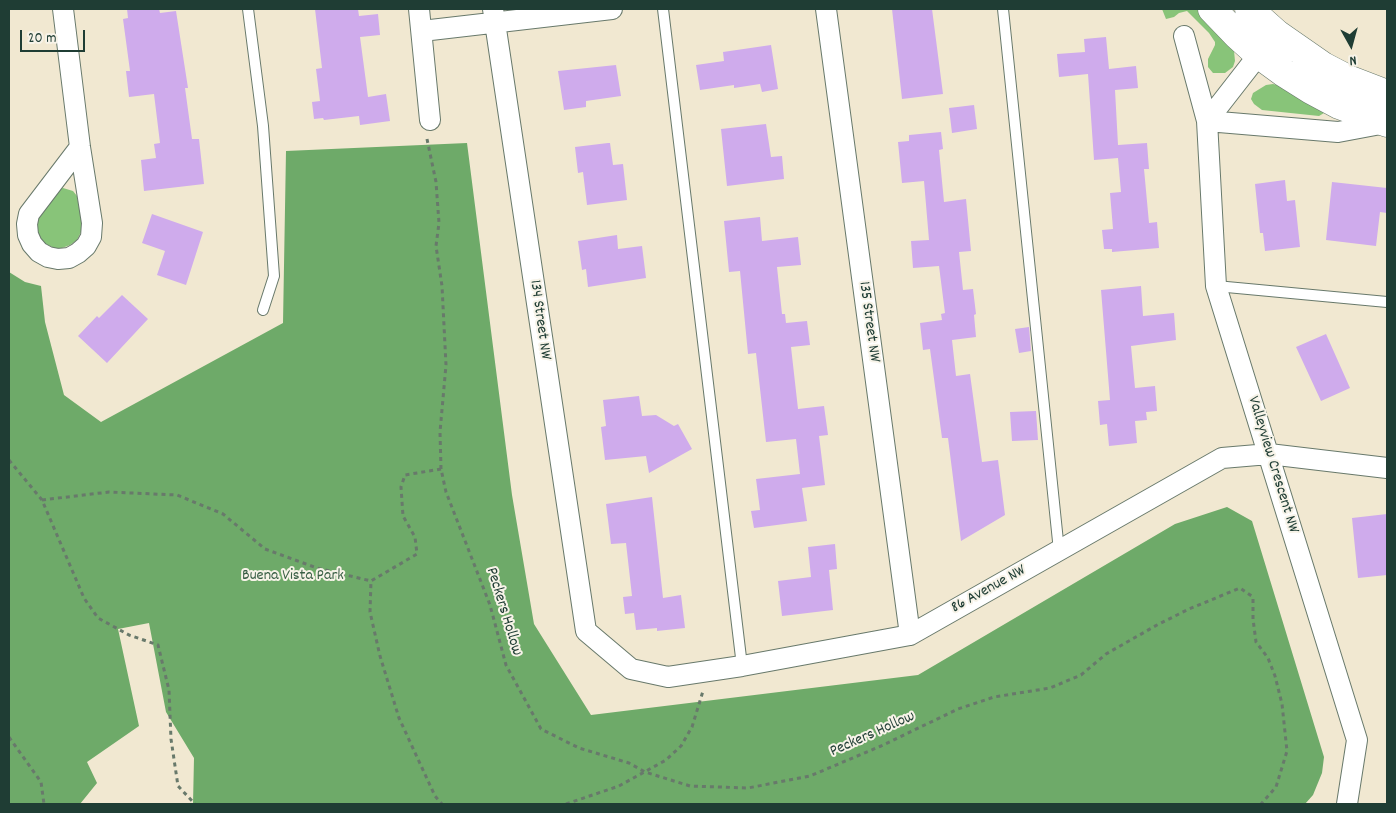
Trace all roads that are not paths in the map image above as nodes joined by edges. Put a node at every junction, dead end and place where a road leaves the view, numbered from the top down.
1 (64, 9) edge
2 (248, 9) edge
3 (419, 9) edge
4 (612, 9) edge
5 (663, 9) edge
6 (826, 9) edge
7 (1003, 9) edge
8 (1212, 9) edge
9 (1249, 9) edge
10 (494, 15) edge
11 (422, 31) junction
12 (1277, 34) junction
13 (1184, 36) dead end
14 (1258, 54) junction
15 (1387, 94) edge
16 (430, 120) road end
17 (1207, 121) junction
18 (1387, 123) edge
19 (80, 147) junction
20 (1216, 286) junction
21 (1387, 302) edge
22 (263, 310) dead end
23 (1269, 454) junction
24 (1387, 468) edge
25 (1059, 551) junction
26 (586, 631) joint
27 (910, 635) junction
28 (742, 666) junction
29 (1347, 804) edge

1 - 19 street
2 - 22 lane
3 - 11 street
4 - 10 street
5 - 28 lane
6 - 27 street, 135 Street NW
7 - 25 lane
8 - 14 street
9 - 12 street
10 - 11 street
10 - 26 street, 134 Street NW
11 - 16 street
12 - 14 street
12 - 15 street
13 - 17 street, Valleyview Crescent NW
14 - 17 street
14 - 18 street
17 - 18 street
17 - 20 street, Valleyview Crescent NW
19 - 19 street
20 - 21 lane
20 - 23 street, Valleyview Crescent NW
23 - 24 street, 86 Avenue NW
23 - 25 street, 86 Avenue NW
23 - 29 street, Valleyview Crescent NW
25 - 27 street, 86 Avenue NW
26 - 28 street, 86 Avenue NW
27 - 28 street, 86 Avenue NW

